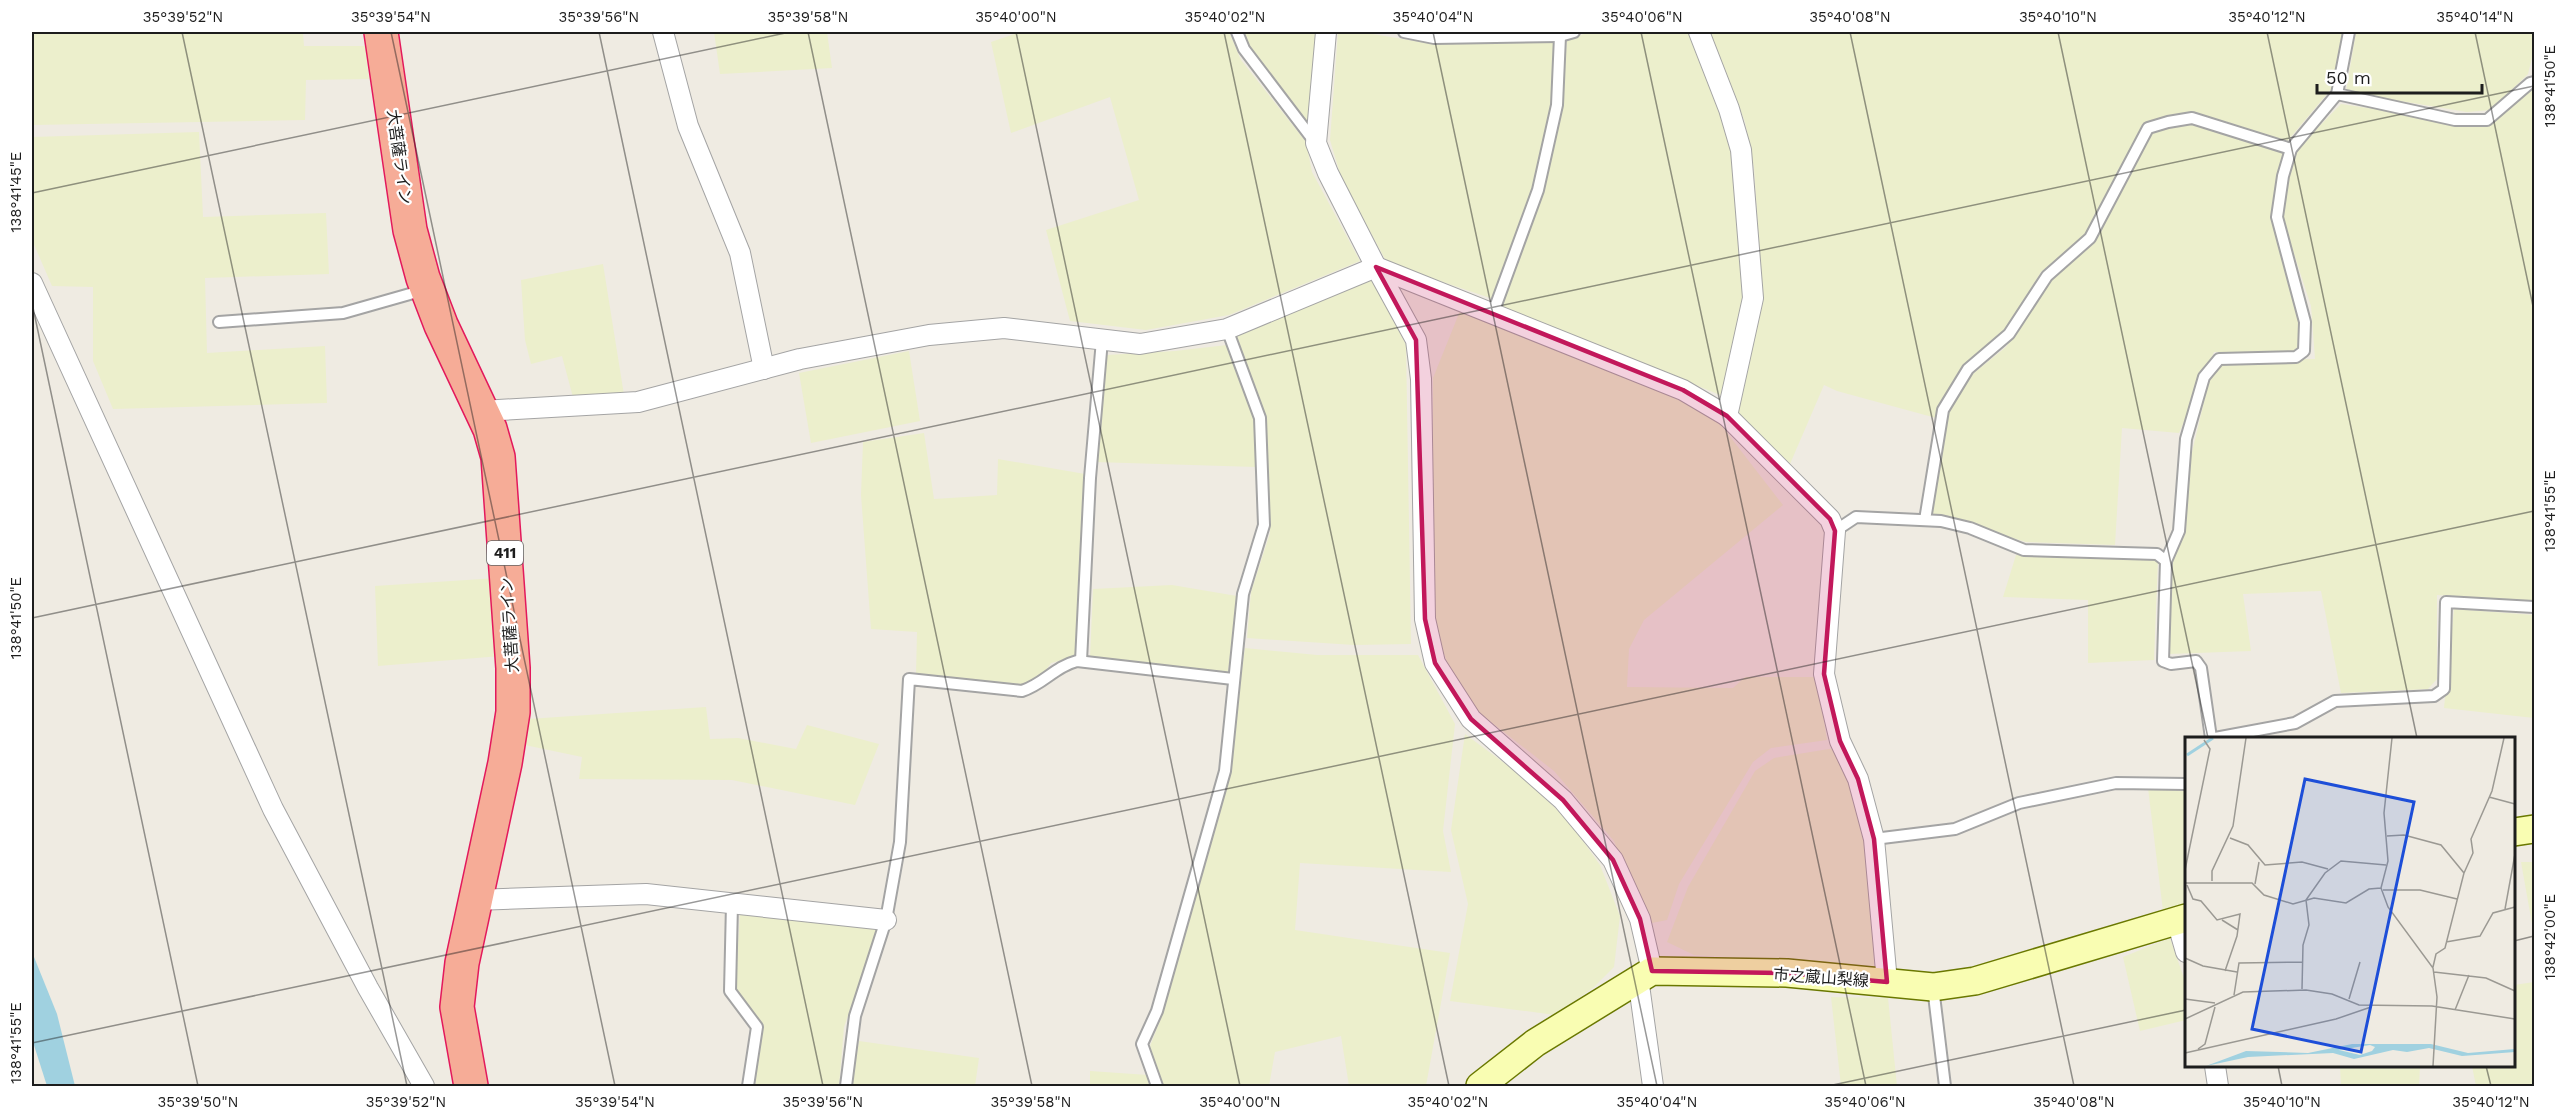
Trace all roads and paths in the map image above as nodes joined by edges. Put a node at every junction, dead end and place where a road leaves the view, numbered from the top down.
1 (381, 32) edge
2 (663, 32) edge
3 (1237, 32) edge
4 (1326, 32) edge
5 (1404, 32) edge
6 (1574, 32) edge
7 (1699, 32) edge
8 (2349, 32) edge
9 (1560, 36) junction
10 (2535, 82) edge
11 (2337, 94) junction
12 (1316, 143) junction
13 (2291, 149) junction
14 (1376, 267) junction
15 (32, 283) edge
16 (427, 289) junction
17 (1493, 313) junction
18 (219, 322) dead end
19 (1227, 329) junction
20 (1102, 340) junction
21 (764, 369) junction
22 (482, 411) junction
23 (1727, 416) junction
24 (1925, 520) junction
25 (1835, 531) junction
26 (2166, 561) junction
27 (2535, 607) edge
28 (1081, 661) junction
29 (1233, 679) junction
30 (2211, 737) edge
31 (2221, 737) edge
32 (2185, 784) edge
33 (2535, 829) edge
34 (2515, 832) edge
35 (1874, 839) junction
36 (475, 900) junction
37 (732, 904) junction
38 (2182, 919) edge
39 (886, 920) junction
40 (2185, 939) edge
41 (1645, 975) junction
42 (1887, 982) junction
43 (1933, 987) junction
44 (2215, 1067) edge
45 (424, 1086) edge
46 (471, 1086) edge
47 (748, 1086) edge
48 (846, 1086) edge
49 (1156, 1086) edge
50 (1480, 1086) edge
51 (1653, 1086) edge
52 (1945, 1086) edge
53 (2218, 1086) edge

1 - 16 highway, 大菩薩ライン / 411
2 - 21 street
3 - 12 lane
4 - 12 street
5 - 9 lane
6 - 9 lane
7 - 23 street
8 - 11 lane
9 - 17 lane
10 - 11 lane
11 - 13 lane
12 - 14 street
13 - 24 lane
13 - 26 lane
14 - 17 street
14 - 19 street
14 - 41 street
15 - 45 street
16 - 18 lane
16 - 22 highway, 大菩薩ライン / 411
17 - 23 street
19 - 20 street
19 - 29 lane
20 - 21 street
20 - 28 lane
21 - 22 street
22 - 36 highway, 大菩薩ライン / 411
23 - 25 street
24 - 25 lane
24 - 26 lane
25 - 35 street
26 - 30 lane
27 - 31 lane
28 - 29 lane
28 - 39 lane
29 - 49 lane
32 - 35 lane
33 - 34 main road
35 - 42 street
36 - 37 street
36 - 46 highway, 大菩薩ライン / 411
37 - 39 street
37 - 47 lane
38 - 40 street
38 - 43 main road, 市之蔵山梨線
39 - 48 lane
41 - 42 main road, 市之蔵山梨線
41 - 50 main road
41 - 51 street
42 - 43 main road, 市之蔵山梨線
43 - 52 lane
44 - 53 street

